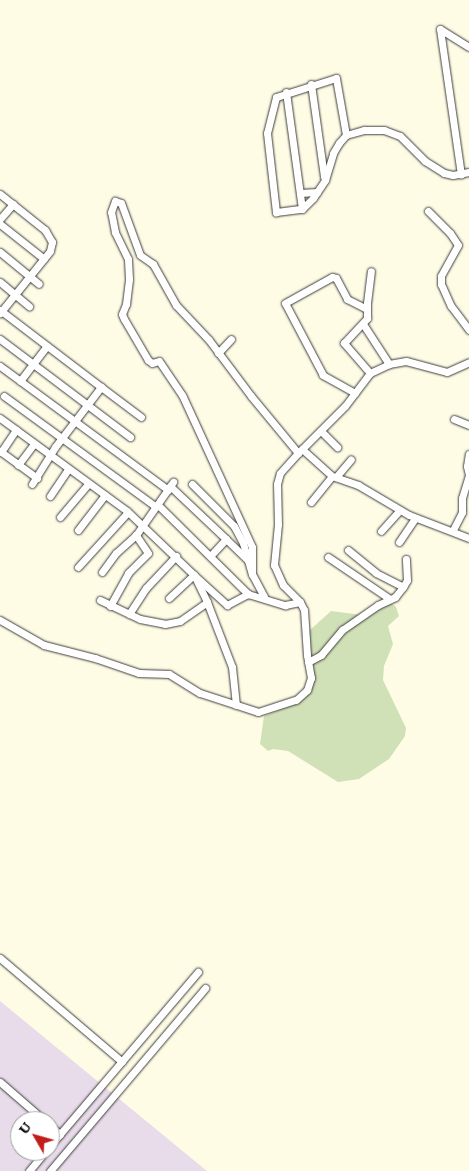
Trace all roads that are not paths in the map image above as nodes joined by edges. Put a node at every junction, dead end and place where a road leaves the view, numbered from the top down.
1 (469, 47) edge
2 (311, 84) junction
3 (286, 92) junction
4 (346, 135) junction
5 (469, 172) edge
6 (461, 174) junction
7 (325, 180) junction
8 (317, 192) junction
9 (300, 193) junction
10 (0, 194) edge
11 (13, 204) junction
12 (302, 209) junction
13 (428, 211) dead end
14 (0, 219) edge
15 (0, 224) edge
16 (0, 252) edge
17 (44, 259) junction
18 (371, 271) dead end
19 (29, 276) junction
20 (0, 282) edge
21 (39, 284) dead end
22 (15, 295) junction
23 (29, 306) dead end
24 (367, 309) junction
25 (0, 312) edge
26 (363, 324) junction
27 (469, 330) edge
28 (0, 339) edge
29 (231, 339) dead end
30 (46, 347) junction
31 (218, 353) junction
32 (469, 362) edge
33 (33, 364) junction
34 (389, 364) junction
35 (0, 366) edge
36 (370, 373) junction
37 (20, 381) junction
38 (101, 387) junction
39 (355, 393) junction
40 (4, 396) dead end
41 (87, 405) junction
42 (141, 417) dead end
43 (0, 418) edge
44 (454, 420) dead end
45 (73, 422) junction
46 (469, 425) edge
47 (16, 430) junction
48 (321, 431) junction
49 (130, 437) dead end
50 (61, 439) junction
51 (34, 444) junction
52 (337, 447) dead end
53 (0, 451) edge
54 (300, 451) junction
55 (469, 454) edge
56 (51, 456) junction
57 (351, 459) dead end
58 (18, 465) junction
59 (68, 469) junction
60 (334, 477) junction
61 (88, 484) junction
62 (192, 484) dead end
63 (171, 486) junction
64 (105, 495) junction
65 (50, 496) dead end
66 (311, 502) dead end
67 (157, 506) junction
68 (400, 510) junction
69 (128, 512) junction
70 (60, 517) dead end
71 (415, 518) junction
72 (143, 526) junction
73 (78, 530) dead end
74 (453, 530) junction
75 (381, 531) dead end
76 (136, 536) junction
77 (469, 538) edge
78 (226, 539) junction
79 (399, 542) dead end
80 (348, 550) dead end
81 (176, 556) junction
82 (210, 556) junction
83 (328, 557) dead end
84 (406, 559) dead end
85 (248, 560) junction
86 (78, 567) dead end
87 (102, 572) dead end
88 (252, 574) junction
89 (194, 575) junction
90 (403, 587) junction
91 (248, 594) junction
92 (264, 597) junction
93 (169, 598) dead end
94 (390, 599) junction
95 (100, 600) dead end
96 (208, 602) junction
97 (300, 602) junction
98 (110, 606) junction
99 (129, 614) junction
100 (0, 620) edge
101 (308, 662) junction
102 (236, 705) junction
103 (0, 958) edge
104 (198, 972) dead end
105 (205, 988) dead end
106 (122, 1062) junction
107 (0, 1082) edge
108 (33, 1111) edge
109 (60, 1134) edge
110 (37, 1161) edge
111 (28, 1171) edge
112 (50, 1171) edge

1 - 6 street
2 - 3 street
2 - 4 street
2 - 7 street
3 - 9 street
3 - 12 street
4 - 6 street
4 - 7 street
5 - 6 street
7 - 8 street
8 - 9 street
8 - 12 street
9 - 12 street
10 - 11 street
11 - 14 street
11 - 17 street
13 - 27 street
15 - 17 street
16 - 19 street
17 - 19 street
18 - 24 street
19 - 21 street
19 - 22 street
20 - 22 street
22 - 23 street
22 - 25 street
24 - 26 street
24 - 39 street
25 - 30 street
26 - 34 street
26 - 36 street
28 - 33 street
29 - 31 street
30 - 33 street
30 - 38 street
31 - 54 street
31 - 88 street
32 - 34 street
33 - 37 street
33 - 41 street
34 - 36 street
35 - 37 street
36 - 39 street
37 - 45 street
38 - 41 street
38 - 42 street
39 - 48 street
40 - 50 street
41 - 45 street
41 - 49 street
43 - 47 street
44 - 46 street
45 - 50 street
45 - 63 street
47 - 51 street
47 - 53 street
48 - 52 street
48 - 54 street
50 - 56 street
50 - 67 street
51 - 56 street
51 - 58 street
53 - 58 street
54 - 60 street
54 - 97 street
55 - 74 street
56 - 58 street
56 - 59 street
57 - 60 street
59 - 61 street
59 - 65 street
60 - 66 street
60 - 68 street
61 - 64 street
61 - 70 street
62 - 85 street
63 - 67 street
63 - 78 street
64 - 69 street
64 - 73 street
67 - 72 street
67 - 82 street
68 - 71 street
68 - 75 street
69 - 72 street
69 - 86 street
71 - 74 street
71 - 79 street
72 - 76 street
72 - 81 street
74 - 77 street
76 - 87 street
76 - 98 street
78 - 82 street
78 - 85 street
80 - 90 street
81 - 89 street
81 - 99 street
82 - 91 street
83 - 94 street
84 - 90 street
85 - 88 street
88 - 92 street
89 - 91 street
89 - 93 street
89 - 96 street
90 - 94 street
91 - 92 street
92 - 97 street
94 - 101 street
95 - 98 street
96 - 99 street
96 - 102 street
97 - 101 street
98 - 99 street
100 - 102 street
101 - 102 street
103 - 106 street
104 - 106 street
105 - 112 street
106 - 109 street
107 - 108 street
110 - 111 street

